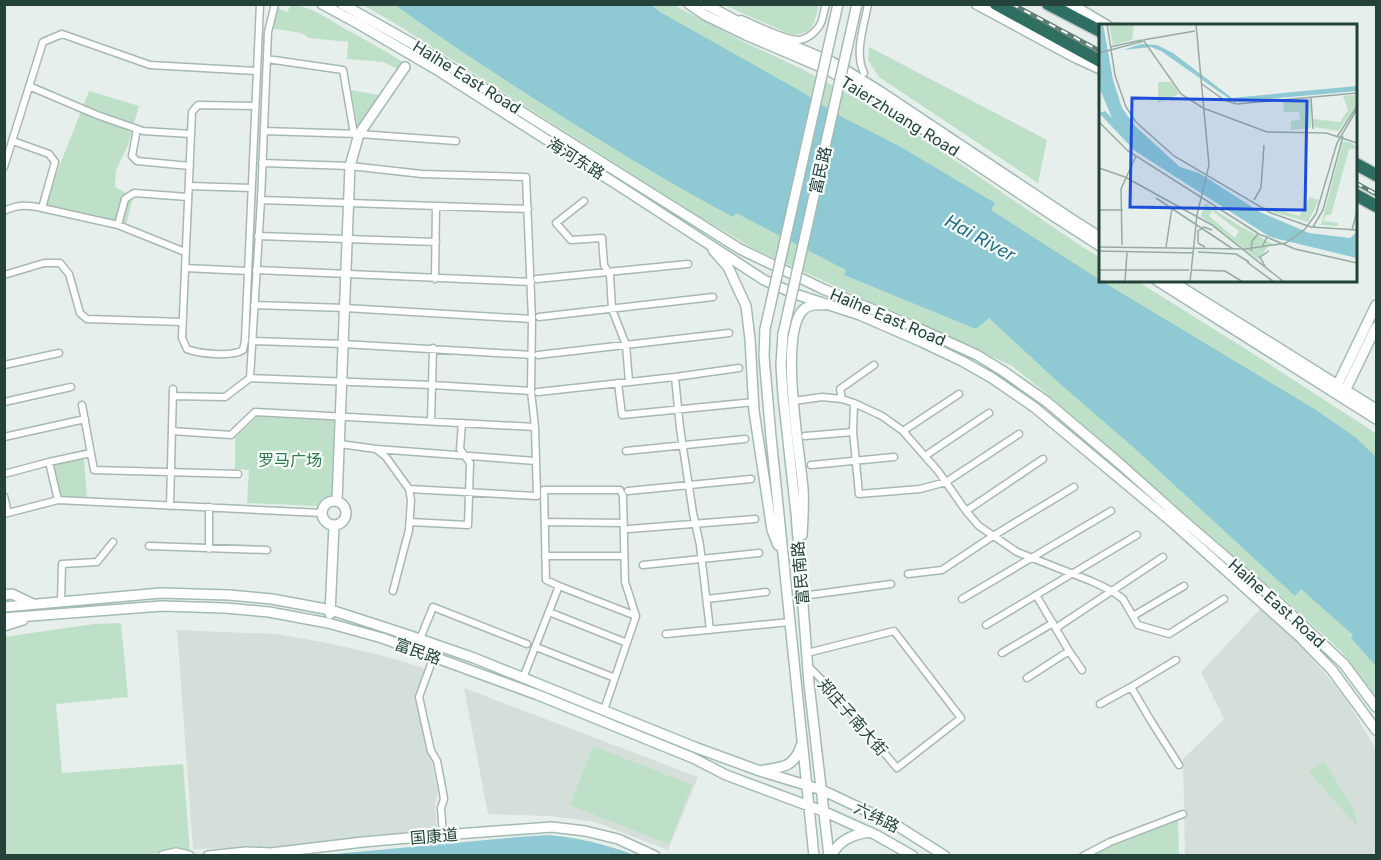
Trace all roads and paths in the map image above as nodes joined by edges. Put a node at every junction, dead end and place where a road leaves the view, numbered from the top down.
1 (260, 4) edge
2 (275, 4) edge
3 (322, 4) edge
4 (342, 4) edge
5 (689, 4) edge
6 (706, 4) edge
7 (826, 4) edge
8 (838, 4) edge
9 (857, 4) edge
10 (868, 4) edge
11 (976, 4) edge
12 (996, 4) edge
13 (1048, 4) edge
14 (1071, 4) edge
15 (1105, 24) edge
16 (1098, 29) edge
17 (267, 59) junction
18 (1099, 60) edge
19 (405, 67) dead end
20 (1099, 68) edge
21 (256, 71) junction
22 (864, 73) joint
23 (29, 86) junction
24 (879, 90) junction
25 (255, 106) junction
26 (137, 129) junction
27 (264, 132) junction
28 (191, 134) junction
29 (356, 134) junction
30 (13, 141) junction
31 (456, 141) dead end
32 (262, 163) junction
33 (1357, 165) edge
34 (190, 166) junction
35 (350, 166) junction
36 (4, 167) edge
37 (1377, 175) edge
38 (189, 186) junction
39 (251, 188) junction
40 (188, 196) junction
41 (1357, 196) edge
42 (261, 200) junction
43 (584, 201) dead end
44 (349, 203) junction
45 (436, 206) junction
46 (1377, 206) edge
47 (42, 208) junction
48 (528, 209) junction
49 (4, 211) edge
50 (118, 225) junction
51 (258, 236) junction
52 (1099, 236) edge
53 (347, 239) junction
54 (706, 241) junction
55 (436, 242) junction
56 (1099, 245) edge
57 (185, 252) junction
58 (688, 264) dead end
59 (185, 268) junction
60 (256, 270) junction
61 (248, 271) junction
62 (608, 271) junction
63 (346, 274) junction
64 (4, 275) edge
65 (435, 279) junction
66 (534, 281) junction
67 (1159, 282) edge
68 (1173, 282) edge
69 (713, 297) dead end
70 (254, 305) junction
71 (832, 305) junction
72 (1377, 305) edge
73 (345, 308) junction
74 (612, 309) junction
75 (535, 318) junction
76 (182, 322) junction
77 (1377, 327) edge
78 (729, 333) dead end
79 (783, 334) joint
80 (252, 341) junction
81 (343, 344) junction
82 (626, 345) junction
83 (434, 348) junction
84 (59, 353) dead end
85 (535, 355) junction
86 (4, 365) edge
87 (874, 365) dead end
88 (739, 368) dead end
89 (675, 377) junction
90 (250, 378) junction
91 (342, 381) junction
92 (629, 382) junction
93 (618, 383) junction
94 (432, 385) junction
95 (70, 387) dead end
96 (535, 391) junction
97 (1340, 391) junction
98 (958, 394) dead end
99 (843, 399) junction
100 (794, 401) junction
101 (4, 402) edge
102 (754, 402) junction
103 (854, 403) junction
104 (82, 405) dead end
105 (1377, 409) edge
106 (678, 410) junction
107 (989, 413) dead end
108 (341, 416) junction
109 (85, 419) junction
110 (1377, 419) edge
111 (431, 421) junction
112 (462, 423) junction
113 (535, 427) junction
114 (172, 431) junction
115 (903, 431) junction
116 (853, 432) junction
117 (1018, 434) dead end
118 (805, 436) dead end
119 (4, 437) edge
120 (745, 439) dead end
121 (340, 444) junction
122 (683, 445) junction
123 (376, 449) junction
124 (626, 451) dead end
125 (91, 453) junction
126 (925, 456) junction
127 (465, 457) junction
128 (894, 457) dead end
129 (1043, 459) dead end
130 (536, 461) junction
131 (856, 461) junction
132 (49, 462) junction
133 (811, 465) dead end
134 (171, 471) junction
135 (4, 474) edge
136 (238, 474) dead end
137 (751, 479) dead end
138 (946, 482) junction
139 (689, 484) junction
140 (1074, 487) dead end
141 (409, 489) junction
142 (628, 491) dead end
143 (469, 492) junction
144 (4, 496) edge
145 (58, 500) junction
146 (337, 501) junction
147 (170, 506) junction
148 (209, 507) junction
149 (966, 510) junction
150 (1111, 511) dead end
151 (6, 513) edge
152 (322, 513) junction
153 (755, 519) dead end
154 (410, 522) junction
155 (545, 522) junction
156 (623, 523) junction
157 (695, 523) junction
158 (334, 525) junction
159 (629, 529) dead end
160 (1137, 535) dead end
161 (993, 536) junction
162 (114, 542) dead end
163 (149, 546) dead end
164 (209, 549) junction
165 (267, 550) dead end
166 (798, 552) junction
167 (759, 553) dead end
168 (782, 555) junction
169 (545, 556) junction
170 (624, 556) junction
171 (1163, 557) dead end
172 (1033, 558) junction
173 (702, 559) junction
174 (643, 565) dead end
175 (908, 574) dead end
176 (1073, 574) junction
177 (891, 584) dead end
178 (559, 586) junction
179 (1184, 586) dead end
180 (393, 591) dead end
181 (1112, 591) junction
182 (766, 592) dead end
183 (4, 595) edge
184 (802, 596) junction
185 (1036, 596) junction
186 (707, 599) junction
187 (962, 599) dead end
188 (1224, 599) dead end
189 (61, 602) junction
190 (33, 604) junction
191 (4, 607) edge
192 (331, 610) junction
193 (549, 612) junction
194 (37, 615) junction
195 (636, 616) junction
196 (1133, 616) junction
197 (4, 618) edge
198 (328, 622) junction
199 (790, 622) junction
200 (986, 625) dead end
201 (4, 626) edge
202 (1054, 626) junction
203 (710, 630) junction
204 (666, 634) dead end
205 (420, 639) junction
206 (627, 643) junction
207 (527, 644) dead end
208 (536, 647) junction
209 (1069, 651) junction
210 (807, 653) junction
211 (1002, 653) dead end
212 (434, 656) junction
213 (1176, 660) dead end
214 (808, 666) junction
215 (1082, 670) dead end
216 (523, 678) junction
217 (615, 678) junction
218 (1027, 678) dead end
219 (1131, 687) junction
220 (1100, 704) dead end
221 (1377, 707) edge
222 (604, 710) junction
223 (1377, 730) edge
224 (803, 741) junction
225 (1179, 765) dead end
226 (760, 771) junction
227 (806, 785) junction
228 (822, 790) junction
229 (808, 807) junction
230 (825, 812) junction
231 (1183, 814) dead end
232 (870, 832) junction
233 (443, 835) junction
234 (163, 855) edge
235 (189, 855) edge
236 (208, 855) edge
237 (655, 855) edge
238 (814, 855) edge
239 (831, 855) edge
240 (913, 855) edge
241 (945, 855) edge
242 (1083, 855) edge

1 - 21 street
2 - 17 street
3 - 54 main road, 海河东路
4 - 221 main road, Haihe East Road
5 - 56 main road, Taierzhuang Road
6 - 7 street
6 - 24 main road, Taierzhuang Road
8 - 168 main road, 富民南路, bridge
9 - 79 main road, 富民路, bridge
10 - 22 street
11 - 20 main road
12 - 18 highway
13 - 16 highway
14 - 15 main road
17 - 27 street
17 - 29 street
19 - 29 main road
21 - 23 street
21 - 25 street
22 - 24 main road
23 - 26 street
23 - 30 street
24 - 52 main road, Taierzhuang Road
25 - 28 street
25 - 39 street
26 - 28 street
26 - 34 street
27 - 29 street
27 - 32 street
28 - 34 street
29 - 31 street
29 - 35 main road
30 - 36 street
30 - 47 street
32 - 35 street
32 - 42 street
33 - 37 highway
34 - 38 street
35 - 44 main road
35 - 48 street
38 - 39 street
38 - 40 street
39 - 61 street
40 - 50 street
40 - 57 street
41 - 46 highway
42 - 44 street
42 - 51 street
43 - 62 street
44 - 45 street
44 - 53 main road
45 - 48 street
45 - 55 street
47 - 49 street
47 - 50 street
48 - 66 street
50 - 57 street
51 - 53 street
51 - 60 street
53 - 55 street
53 - 63 main road
54 - 71 main road, 海河东路
54 - 102 main road
55 - 65 street
57 - 59 street
58 - 62 street
59 - 61 street
59 - 76 street
60 - 63 street
60 - 70 street
61 - 76 street
62 - 66 street
62 - 74 street
63 - 65 street
63 - 73 main road
64 - 76 street
65 - 66 street
66 - 75 street
67 - 97 main road
68 - 97 main road
69 - 74 street
70 - 73 street
70 - 80 street
71 - 100 main road
71 - 223 main road, Haihe East Road
72 - 97 main road
73 - 75 street
73 - 81 main road
74 - 75 street
74 - 82 street
75 - 85 street
77 - 97 main road
78 - 82 street
79 - 166 main road, 富民南路
80 - 81 street
80 - 90 street
81 - 83 street
81 - 91 main road
82 - 85 street
82 - 92 street
83 - 85 street
83 - 94 street
84 - 86 street
85 - 96 street
87 - 99 street
88 - 89 street
89 - 92 street
89 - 106 street
90 - 91 street
90 - 114 street
91 - 94 street
91 - 108 main road
92 - 93 street
93 - 96 street
93 - 106 street
94 - 96 street
94 - 111 street
95 - 101 street
96 - 113 street
97 - 105 main road
97 - 110 main road
98 - 115 street
99 - 100 street
99 - 103 street
100 - 166 main road
102 - 106 street
102 - 168 main road
103 - 115 street
103 - 116 street
104 - 109 street
106 - 122 street
107 - 126 street
108 - 111 street
108 - 114 street
108 - 121 main road
109 - 119 street
109 - 125 street
111 - 112 street
112 - 113 street
112 - 127 street
113 - 130 street
114 - 134 street
115 - 126 street
116 - 118 street
116 - 131 street
117 - 138 street
120 - 122 street
121 - 123 street
121 - 146 main road
122 - 124 street
122 - 139 street
123 - 127 street
123 - 141 street
125 - 132 street
125 - 134 street
126 - 138 street
127 - 130 street
127 - 143 street
128 - 131 street
129 - 149 street
130 - 143 street
131 - 133 street
131 - 138 street
132 - 135 street
132 - 145 street
134 - 136 street
134 - 147 street
137 - 139 street
138 - 149 street
139 - 142 street
139 - 157 street
140 - 161 street
141 - 143 street
141 - 154 street
143 - 154 street
144 - 151 street
145 - 147 street
145 - 151 street
146 - 152 main road
146 - 158 main road
147 - 148 street
148 - 152 street
148 - 164 street
149 - 161 street
150 - 172 street
152 - 158 main road
153 - 157 street
154 - 180 street
155 - 156 street
155 - 156 street
155 - 169 street
156 - 170 street
157 - 159 street
157 - 173 street
158 - 192 main road
160 - 176 street
161 - 172 street
161 - 175 street
162 - 189 street
163 - 164 street
164 - 165 street
166 - 184 main road, 富民南路
167 - 173 street
168 - 199 main road, 富民南路
169 - 170 street
169 - 178 street
170 - 195 street
171 - 181 street
172 - 176 street
172 - 187 street
173 - 174 street
173 - 186 street
176 - 181 street
176 - 185 street
177 - 184 street
178 - 193 street
178 - 195 street
179 - 196 street
181 - 196 street
181 - 202 street
182 - 186 street
183 - 190 main road
184 - 210 main road, 富民南路
185 - 200 street
185 - 202 street
186 - 203 street
188 - 196 street
189 - 190 main road, 富民路
189 - 192 main road, 富民路
190 - 191 main road, 富民路
192 - 198 main road
192 - 205 main road, 富民路
193 - 206 street
193 - 208 street
194 - 197 main road, 富民路
194 - 198 main road, 富民路
194 - 201 main road
195 - 206 street
198 - 212 main road, 富民路
199 - 203 street
199 - 224 main road, 富民南路
202 - 209 street
202 - 211 street
203 - 204 street
205 - 207 street
205 - 216 main road, 富民路
206 - 217 street
208 - 216 street
208 - 217 street
209 - 215 street
209 - 218 street
210 - 214 main road, 富民南路
210 - 214 street, 郑庄子南大街
212 - 229 main road, 富民路
212 - 233 street
213 - 219 street
214 - 228 main road, 富民南路
216 - 222 main road, 富民路
217 - 222 street
219 - 220 street
219 - 225 street
222 - 226 main road, 富民路
224 - 226 main road
224 - 227 main road
226 - 227 main road, 富民路
227 - 228 main road, 六纬路
227 - 229 main road
228 - 230 main road, 富民南路
228 - 241 main road, 六纬路
229 - 230 main road, 富民路
229 - 238 main road
230 - 232 main road, 六纬路
230 - 239 main road
231 - 242 street
232 - 239 main road
232 - 240 main road, 六纬路
233 - 236 main road, 国康道
233 - 237 main road, 国康道
234 - 235 main road

